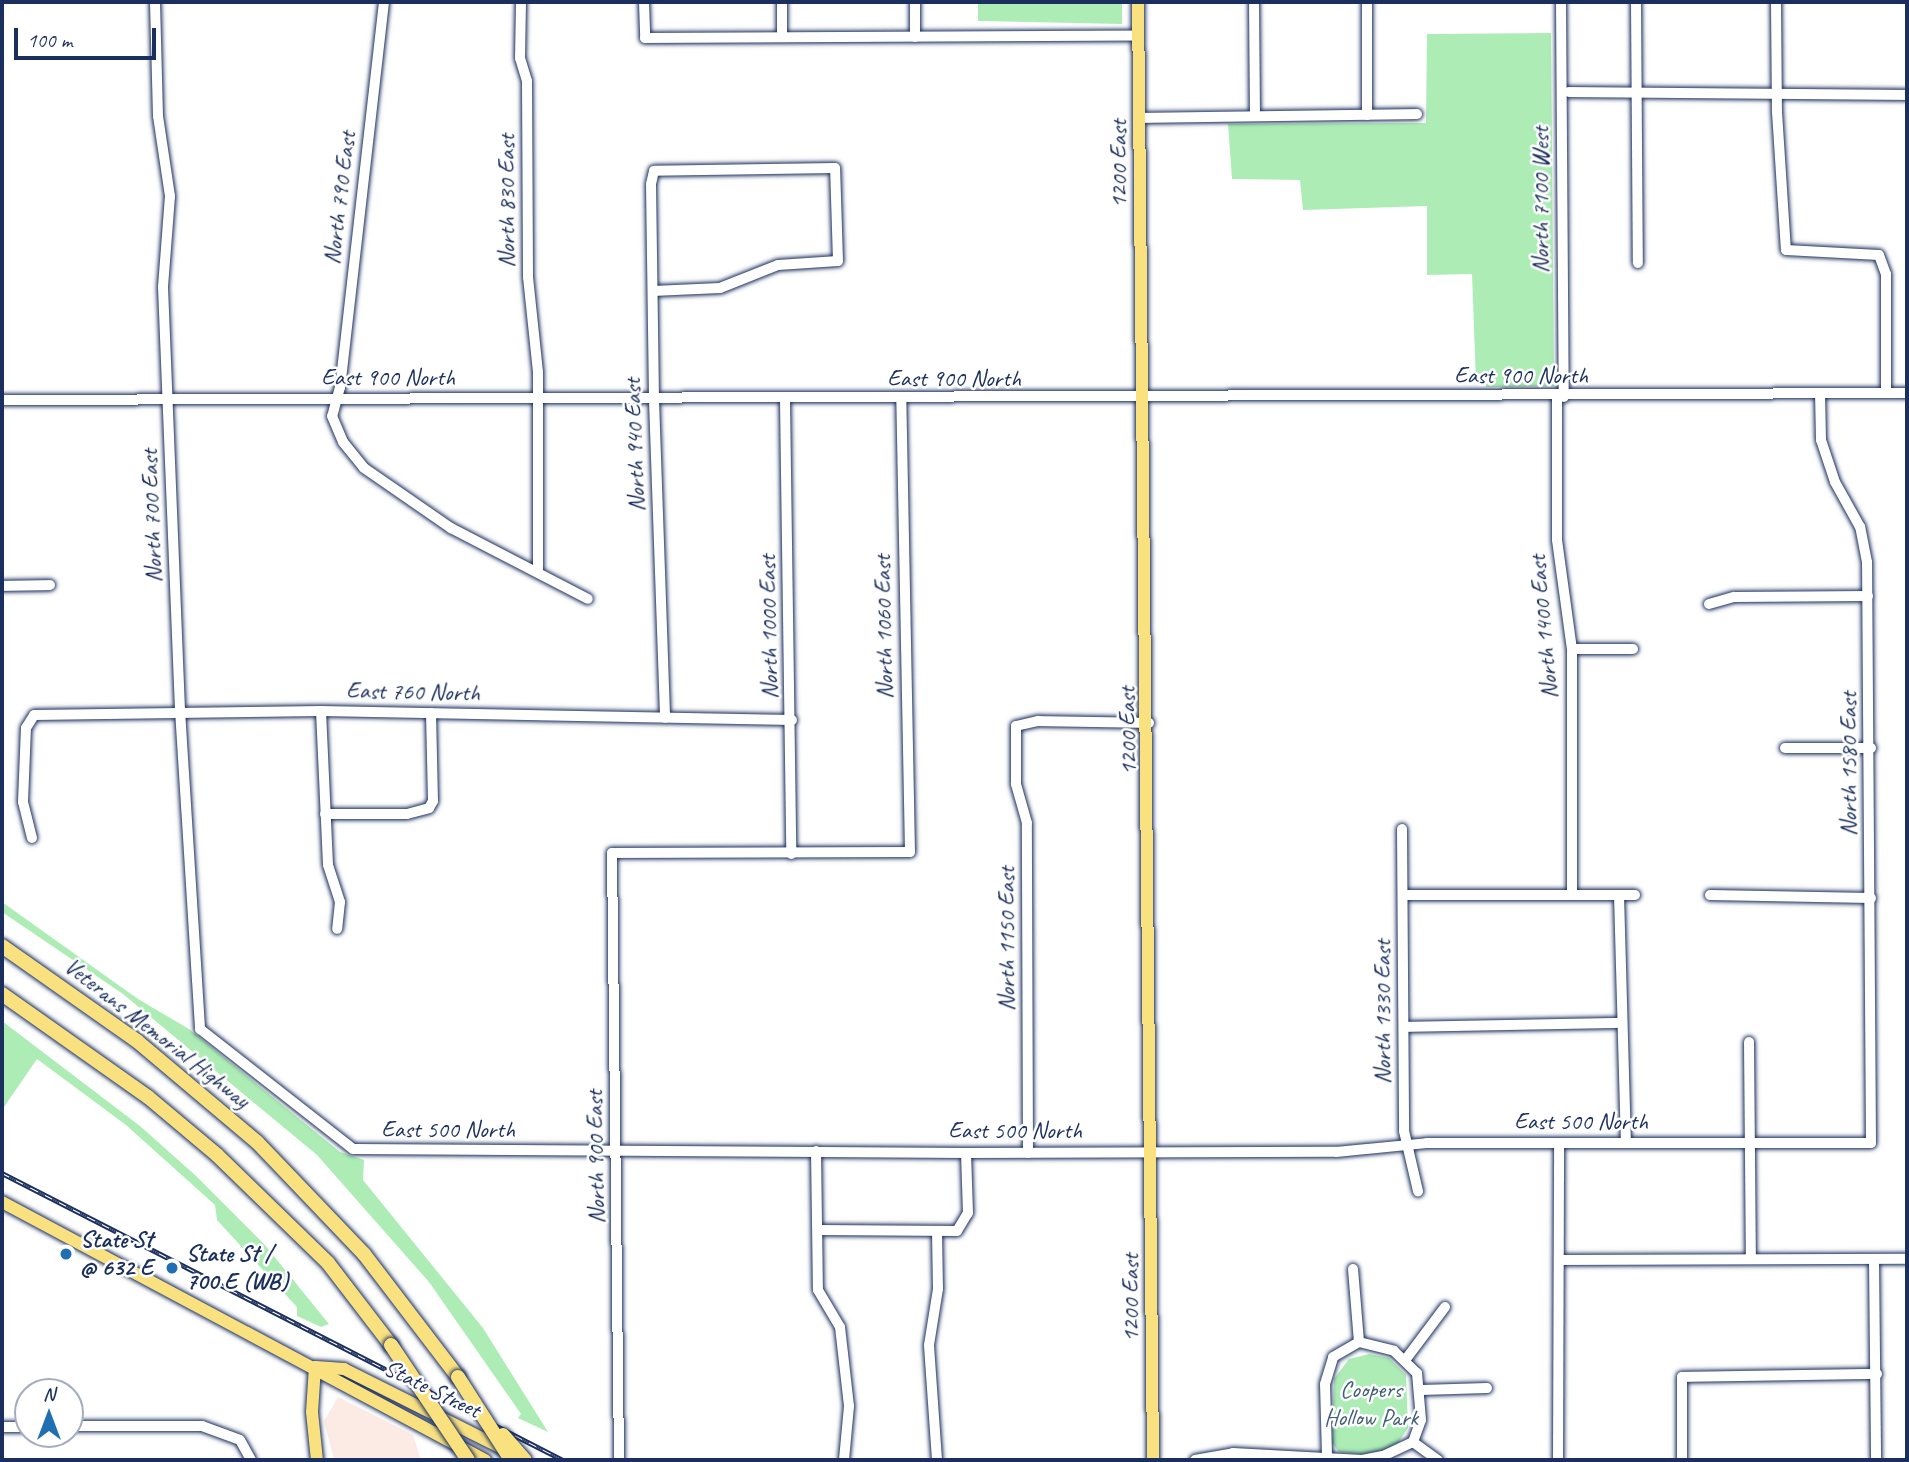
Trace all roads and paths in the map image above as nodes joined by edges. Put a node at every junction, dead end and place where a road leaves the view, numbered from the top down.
1 (155, 2) edge
2 (384, 2) edge
3 (521, 2) edge
4 (644, 2) edge
5 (782, 2) edge
6 (915, 2) edge
7 (1138, 2) edge
8 (1254, 2) edge
9 (1367, 2) edge
10 (1561, 2) edge
11 (1636, 2) edge
12 (1776, 2) edge
13 (1138, 35) junction
14 (782, 37) junction
15 (915, 37) junction
16 (1569, 92) dead end
17 (1636, 93) junction
18 (1776, 93) junction
19 (1907, 96) edge
20 (1416, 114) dead end
21 (1367, 115) junction
22 (1255, 116) junction
23 (1140, 118) junction
24 (1638, 263) dead end
25 (653, 291) junction
26 (1886, 393) junction
27 (1907, 393) edge
28 (1820, 394) junction
29 (1560, 397) junction
30 (338, 399) junction
31 (538, 399) junction
32 (1139, 399) junction
33 (2, 400) edge
34 (169, 400) junction
35 (654, 400) junction
36 (785, 400) junction
37 (901, 400) junction
38 (538, 569) junction
39 (50, 585) dead end
40 (2, 586) edge
41 (1868, 596) junction
42 (587, 599) dead end
43 (1709, 604) dead end
44 (1572, 649) junction
45 (1633, 649) dead end
46 (180, 710) junction
47 (321, 711) junction
48 (430, 713) junction
49 (665, 718) junction
50 (792, 720) junction
51 (1149, 723) junction
52 (1785, 748) dead end
53 (1871, 748) junction
54 (325, 814) junction
55 (1402, 829) dead end
56 (32, 838) dead end
57 (791, 854) junction
58 (1403, 895) junction
59 (1572, 895) junction
60 (1619, 895) junction
61 (1635, 895) dead end
62 (1710, 895) dead end
63 (1871, 898) junction
64 (337, 929) dead end
65 (2, 946) edge
66 (2, 994) edge
67 (1622, 1023) junction
68 (1404, 1027) junction
69 (200, 1029) joint
70 (1749, 1042) dead end
71 (1626, 1142) junction
72 (1559, 1143) junction
73 (1749, 1143) junction
74 (1871, 1143) joint
75 (1405, 1146) junction
76 (816, 1151) junction
77 (1151, 1151) junction
78 (618, 1152) junction
79 (966, 1153) junction
80 (1028, 1153) junction
81 (1418, 1191) dead end
82 (2, 1202) edge
83 (818, 1230) junction
84 (937, 1231) junction
85 (1751, 1258) junction
86 (1907, 1259) edge
87 (1559, 1260) junction
88 (1874, 1260) junction
89 (1353, 1269) dead end
90 (1444, 1307) dead end
91 (1359, 1342) junction
92 (1406, 1359) junction
93 (315, 1367) junction
94 (1877, 1374) junction
95 (1487, 1388) dead end
96 (1421, 1390) junction
97 (480, 1409) junction
98 (84, 1426) edge
99 (1413, 1442) junction
100 (1327, 1455) junction
101 (1270, 1457) edge
102 (251, 1460) edge
103 (317, 1460) edge
104 (468, 1460) edge
105 (485, 1460) edge
106 (511, 1460) edge
107 (526, 1460) edge
108 (619, 1460) edge
109 (844, 1460) edge
110 (937, 1460) edge
111 (1153, 1460) edge
112 (1195, 1460) edge
113 (1362, 1460) edge
114 (1438, 1460) edge
115 (1558, 1460) edge
116 (1682, 1460) edge
117 (1876, 1460) edge

1 - 34 street, North 700 East
2 - 30 street, North 790 East
3 - 31 street, North 830 East
4 - 14 street
5 - 14 street
6 - 15 street
7 - 13 main road, 1200 East
8 - 22 street
9 - 21 street
10 - 29 street, North 7100 West
11 - 17 street
12 - 18 street
13 - 15 street
13 - 23 main road, 1200 East
14 - 15 street
16 - 17 street
17 - 18 street
17 - 24 street
18 - 19 street
18 - 26 street
20 - 21 street
21 - 22 street
22 - 23 street
23 - 32 main road, 1200 East
25 - 25 street, North 940 East
25 - 35 street, North 940 East
26 - 27 street, East 900 North
26 - 28 street, East 900 North
28 - 29 street, East 900 North
28 - 41 street, North 1580 East
29 - 32 street, East 900 North
29 - 44 street, North 1400 East
30 - 31 street, East 900 North
30 - 34 street, East 900 North
30 - 38 street, North 790 East
31 - 35 street, East 900 North
31 - 38 street, North 830 East
32 - 37 street, East 900 North
32 - 51 main road, 1200 East
33 - 34 street, East 900 North
34 - 46 street, North 700 East
35 - 36 street, East 900 North
35 - 49 street, North 940 East
36 - 37 street, East 900 North
36 - 50 street, North 1000 East
37 - 57 street, North 1060 East
38 - 42 street
39 - 40 street
41 - 43 street
41 - 53 street, North 1580 East
44 - 45 street
44 - 59 street, North 1400 East
46 - 47 street, East 760 North
46 - 56 street, East 760 North
46 - 69 street, North 700 East
47 - 48 street, East 760 North
47 - 54 street
48 - 49 street, East 760 North
48 - 54 street
49 - 50 street, East 760 North
50 - 57 street, North 1000 East
51 - 77 main road, 1200 East
51 - 80 street, North 1150 East
52 - 53 street
53 - 63 street, North 1580 East
54 - 64 street
55 - 58 street, North 1330 East
57 - 78 street, North 900 East
58 - 59 street
58 - 68 street, North 1330 East
59 - 60 street
60 - 61 street
60 - 67 street
62 - 63 street
63 - 74 street, North 1580 East
65 - 97 highway, Veterans Memorial Highway, bridge
66 - 104 highway, bridge
67 - 68 street
67 - 71 street
68 - 75 street, North 1330 East
69 - 78 street, East 500 North
70 - 73 street
71 - 72 street, East 500 North
71 - 73 street, East 500 North
72 - 75 street, East 500 North
72 - 87 street
73 - 74 street, East 500 North
73 - 85 street
75 - 77 street, East 500 North
75 - 81 street, North 1330 East
76 - 78 street, East 500 North
76 - 79 street, East 500 North
76 - 83 street
77 - 80 street, East 500 North
77 - 111 main road, 1200 East
78 - 108 street, North 900 East
79 - 80 street, East 500 North
79 - 84 street
82 - 93 main road, State Street
83 - 84 street
83 - 109 street
84 - 110 street
85 - 87 street
85 - 88 street
86 - 88 street
87 - 115 street
88 - 94 street
89 - 91 street
90 - 92 street
91 - 92 street
91 - 100 street
92 - 96 street
93 - 103 main road
93 - 105 main road, State Street
93 - 107 main road, State Street
94 - 116 street
94 - 117 street
95 - 96 street
96 - 99 street
97 - 106 highway, Veterans Memorial Highway, bridge
97 - 107 highway, bridge
98 - 102 street
99 - 113 street
99 - 114 street
100 - 101 street
100 - 113 street
101 - 112 street

